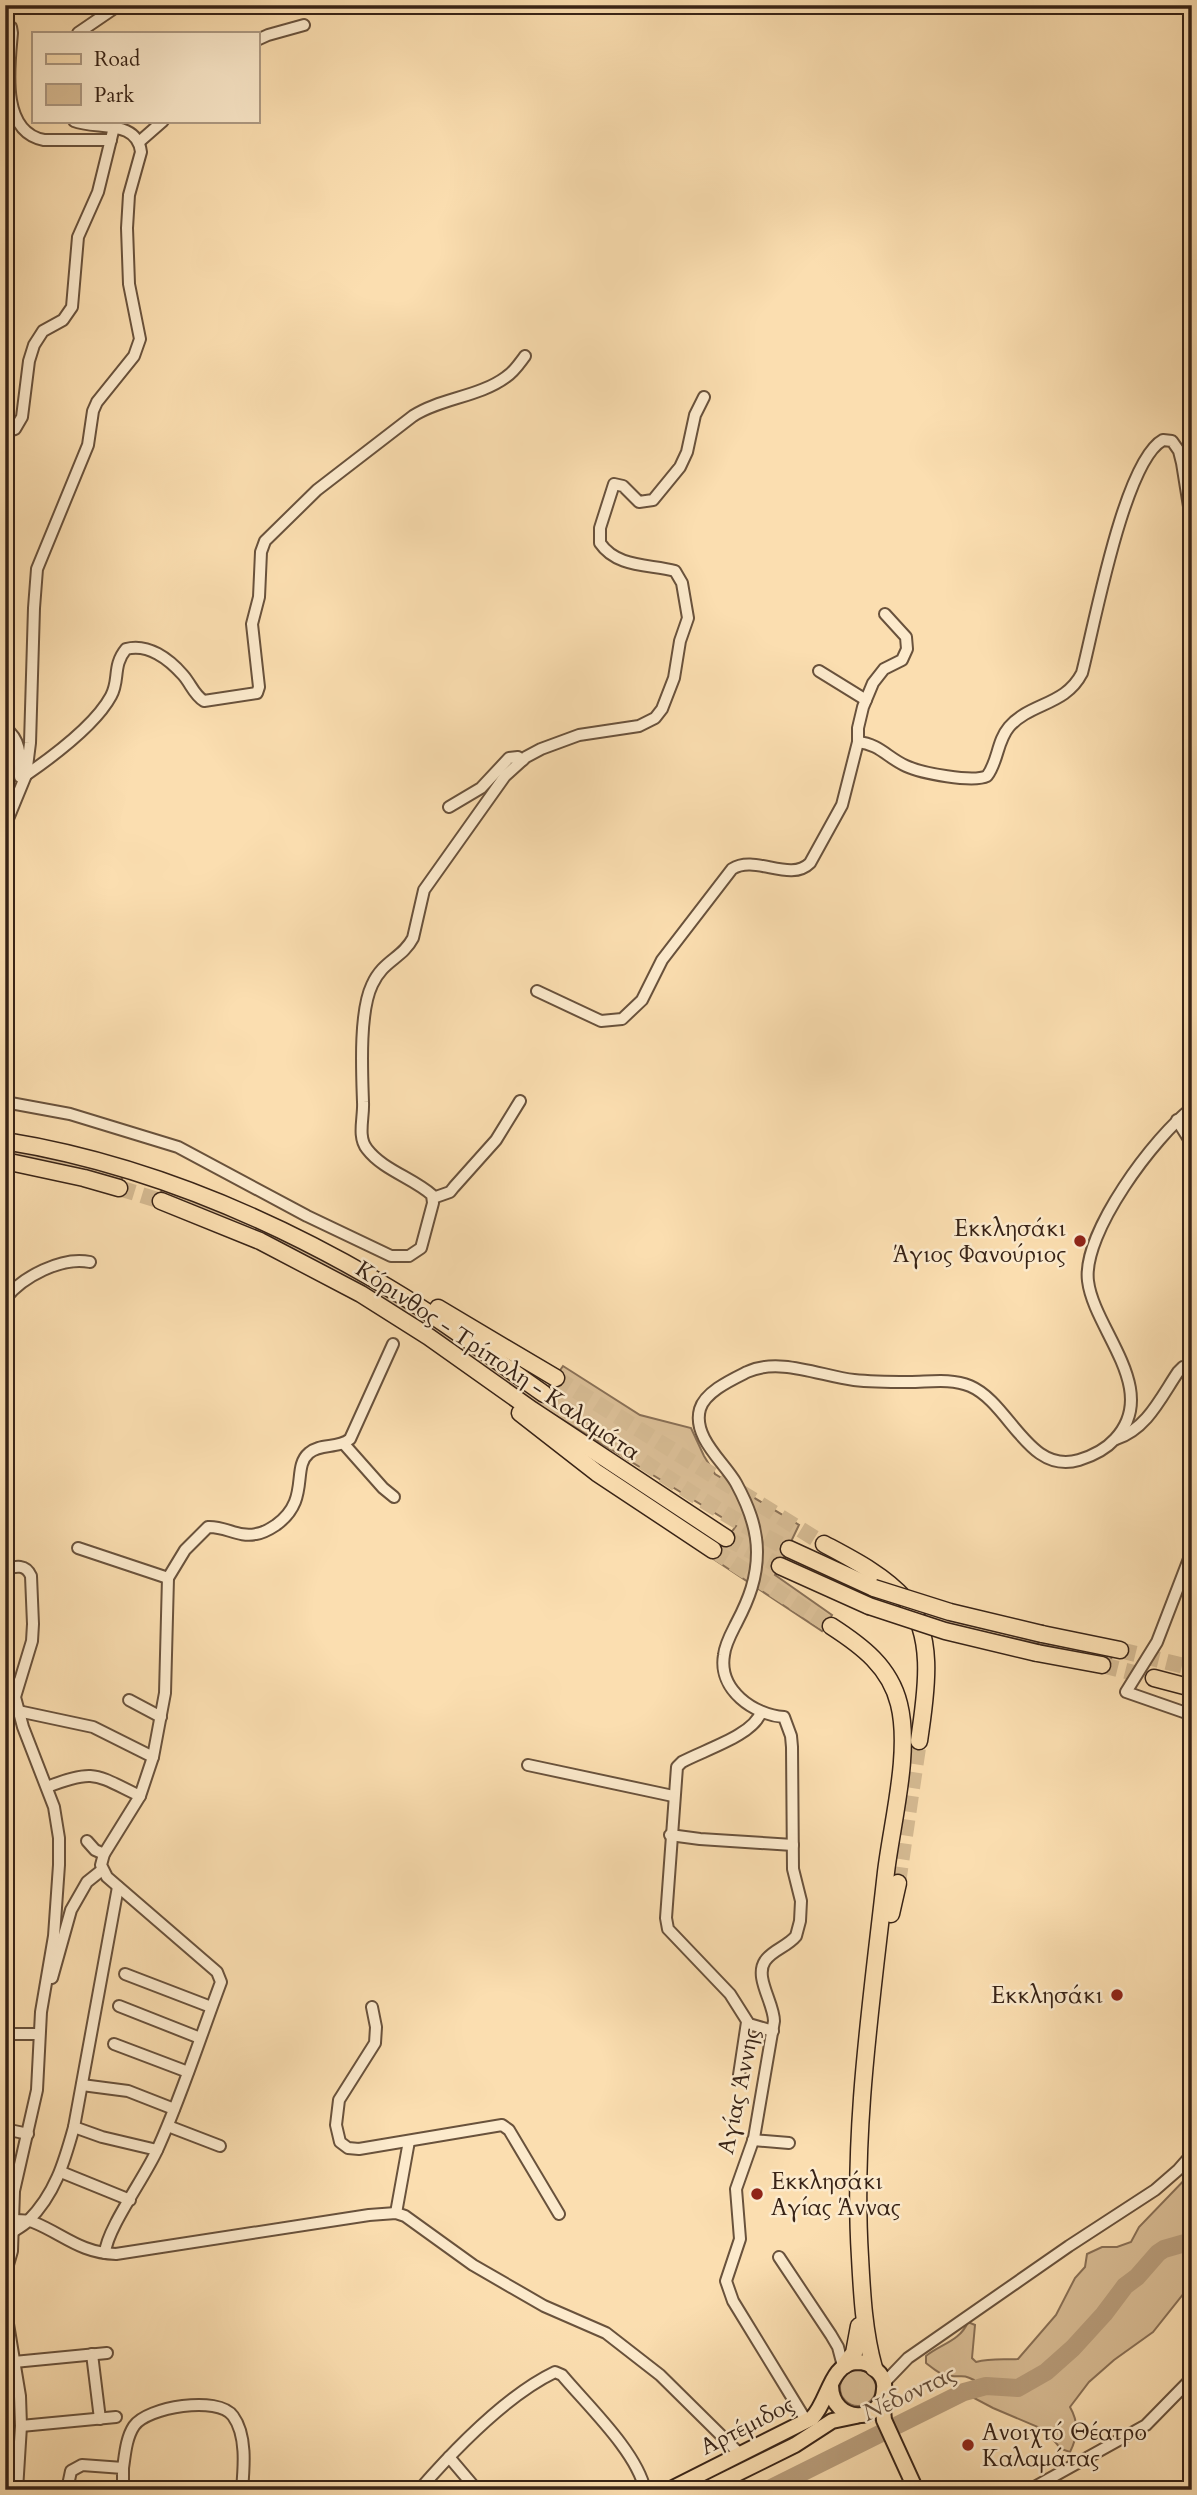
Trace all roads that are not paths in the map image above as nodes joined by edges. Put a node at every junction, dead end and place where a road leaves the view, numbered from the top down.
1 (119, 5) edge
2 (5, 24) edge
3 (304, 25) dead end
4 (79, 32) edge
5 (259, 39) edge
6 (79, 122) edge
7 (162, 122) edge
8 (114, 127) junction
9 (111, 140) junction
10 (139, 142) junction
11 (525, 356) dead end
12 (704, 397) dead end
13 (5, 432) edge
14 (1192, 525) edge
15 (885, 614) dead end
16 (819, 671) dead end
17 (866, 700) junction
18 (5, 727) edge
19 (858, 742) junction
20 (523, 760) junction
21 (26, 775) junction
22 (20, 787) junction
23 (449, 807) dead end
24 (5, 826) edge
25 (537, 991) dead end
26 (520, 1101) dead end
27 (5, 1102) edge
28 (1192, 1108) edge
29 (1177, 1120) junction
30 (5, 1141) edge
31 (1192, 1144) edge
32 (5, 1161) edge
33 (119, 1188) tunnel mouth
34 (433, 1198) junction
35 (161, 1201) tunnel mouth
36 (336, 1257) junction
37 (90, 1262) dead end
38 (361, 1294) junction
39 (5, 1299) edge
40 (393, 1344) dead end
41 (1192, 1369) edge
42 (555, 1378) tunnel mouth
43 (544, 1394) tunnel mouth
44 (1115, 1439) junction
45 (344, 1444) junction
46 (394, 1497) dead end
47 (726, 1538) tunnel mouth
48 (824, 1544) tunnel mouth
49 (78, 1548) dead end
50 (789, 1549) tunnel mouth
51 (713, 1550) tunnel mouth
52 (1192, 1551) edge
53 (780, 1566) tunnel mouth
54 (5, 1569) edge
55 (168, 1577) junction
56 (831, 1626) tunnel mouth
57 (1120, 1650) tunnel mouth
58 (1102, 1665) tunnel mouth
59 (5, 1677) edge
60 (1154, 1678) tunnel mouth
61 (17, 1686) junction
62 (1192, 1688) edge
63 (129, 1700) dead end
64 (18, 1711) junction
65 (761, 1712) junction
66 (1192, 1715) edge
67 (161, 1717) junction
68 (919, 1741) tunnel mouth
69 (153, 1757) junction
70 (528, 1765) dead end
71 (47, 1787) junction
72 (140, 1796) junction
73 (673, 1796) junction
74 (670, 1835) junction
75 (87, 1841) dead end
76 (793, 1845) junction
77 (104, 1854) junction
78 (102, 1870) junction
79 (898, 1883) tunnel mouth
80 (118, 1887) junction
81 (125, 1974) dead end
82 (46, 1985) junction
83 (119, 2007) dead end
84 (211, 2007) junction
85 (372, 2007) dead end
86 (872, 2009) junction
87 (747, 2022) junction
88 (773, 2031) junction
89 (5, 2034) edge
90 (39, 2034) junction
91 (200, 2038) junction
92 (114, 2044) dead end
93 (188, 2072) junction
94 (739, 2074) dead end
95 (82, 2085) junction
96 (174, 2109) junction
97 (168, 2126) junction
98 (74, 2127) junction
99 (5, 2130) edge
100 (28, 2134) junction
101 (753, 2140) junction
102 (409, 2141) junction
103 (789, 2143) dead end
104 (220, 2146) dead end
105 (157, 2150) junction
106 (1192, 2154) edge
107 (61, 2172) junction
108 (130, 2200) junction
109 (396, 2213) junction
110 (559, 2214) dead end
111 (28, 2221) junction
112 (9, 2227) edge
113 (105, 2253) junction
114 (779, 2257) dead end
115 (5, 2275) edge
116 (862, 2299) junction
117 (5, 2306) edge
118 (107, 2353) dead end
119 (92, 2354) junction
120 (908, 2358) junction
121 (14, 2362) junction
122 (844, 2366) junction
123 (875, 2368) junction
124 (1192, 2378) edge
125 (884, 2383) junction
126 (831, 2386) junction
127 (116, 2417) dead end
128 (869, 2418) junction
129 (100, 2419) junction
130 (807, 2422) junction
131 (21, 2426) junction
132 (891, 2446) junction
133 (740, 2455) junction
134 (449, 2457) junction
135 (124, 2468) junction
136 (19, 2489) edge
137 (67, 2490) edge
138 (123, 2490) edge
139 (242, 2490) edge
140 (419, 2490) edge
141 (477, 2490) edge
142 (645, 2490) edge
143 (669, 2490) edge
144 (704, 2490) edge
145 (906, 2490) edge
146 (916, 2490) edge
147 (1029, 2490) edge

1 - 4 street
2 - 9 street
3 - 5 street
6 - 8 street
7 - 10 street
8 - 9 street
8 - 10 street
9 - 13 street
10 - 21 street
11 - 21 street
12 - 20 street
14 - 19 street
15 - 17 street
16 - 17 street
17 - 19 street
18 - 22 street
19 - 25 street
20 - 23 street
20 - 34 street
21 - 22 street
22 - 24 street
26 - 34 street
27 - 34 street
28 - 29 street
29 - 31 street
29 - 44 street
30 - 36 highway, Κόρινθος - Τρίπολη - Καλαμάτα
32 - 33 highway
35 - 38 highway, Κόρινθος - Τρίπολη - Καλαμάτα
36 - 42 highway
36 - 43 highway, Κόρινθος - Τρίπολη - Καλαμάτα
37 - 39 street
38 - 47 highway, Κόρινθος - Τρίπολη - Καλαμάτα
38 - 51 highway
40 - 45 street
41 - 44 street, Αγίας Άννης
44 - 65 street, Αγίας Άννης
45 - 46 street
45 - 55 street
48 - 68 highway
49 - 55 street
50 - 57 highway, bridge
52 - 66 street
53 - 58 highway, bridge
54 - 61 street
55 - 67 street
56 - 86 highway
59 - 61 street
60 - 62 highway
61 - 64 street
63 - 67 street
64 - 69 street
64 - 71 street
65 - 73 street
65 - 76 street, Αγίας Άννης
67 - 69 street
69 - 72 street
70 - 73 street
71 - 72 street
71 - 82 street
72 - 77 street
73 - 74 street
74 - 76 street
74 - 87 street
75 - 77 street
76 - 88 street, Αγίας Άννης
77 - 78 street
78 - 80 street
78 - 82 street
79 - 86 highway
80 - 84 street
80 - 95 street
81 - 84 street
82 - 90 street
83 - 91 street
84 - 91 street
85 - 102 street
86 - 116 highway
87 - 88 street
87 - 94 street
88 - 101 street, Αγίας Άννης
89 - 90 street
90 - 100 street
91 - 93 street
92 - 93 street
93 - 96 street
95 - 96 street
95 - 98 street
96 - 97 street
97 - 104 street
97 - 105 street
98 - 105 street
98 - 107 street
99 - 100 street
100 - 112 street
101 - 103 street
101 - 130 street, Αγίας Άννης
102 - 109 street
102 - 110 street
105 - 108 street
106 - 120 street
107 - 108 street
107 - 111 street
108 - 113 street
109 - 113 street
109 - 133 street
111 - 112 street
111 - 113 street
112 - 115 street
114 - 122 street
116 - 122 highway
116 - 123 highway
117 - 121 street
118 - 119 street
119 - 121 street
119 - 129 street
120 - 123 street
120 - 125 street
121 - 131 street
122 - 123 main road
122 - 126 main road
123 - 125 main road
124 - 147 street
125 - 128 main road
126 - 128 main road
126 - 130 main road, Αρτέμιδος
127 - 129 street
128 - 132 main road
128 - 144 main road, Αρτέμιδος
129 - 131 street
130 - 133 main road, Αρτέμιδος
131 - 136 street
132 - 145 main road
132 - 146 main road
133 - 143 main road, Αρτέμιδος
134 - 140 street
134 - 141 street
134 - 142 street
135 - 137 street
135 - 138 street
135 - 139 street

